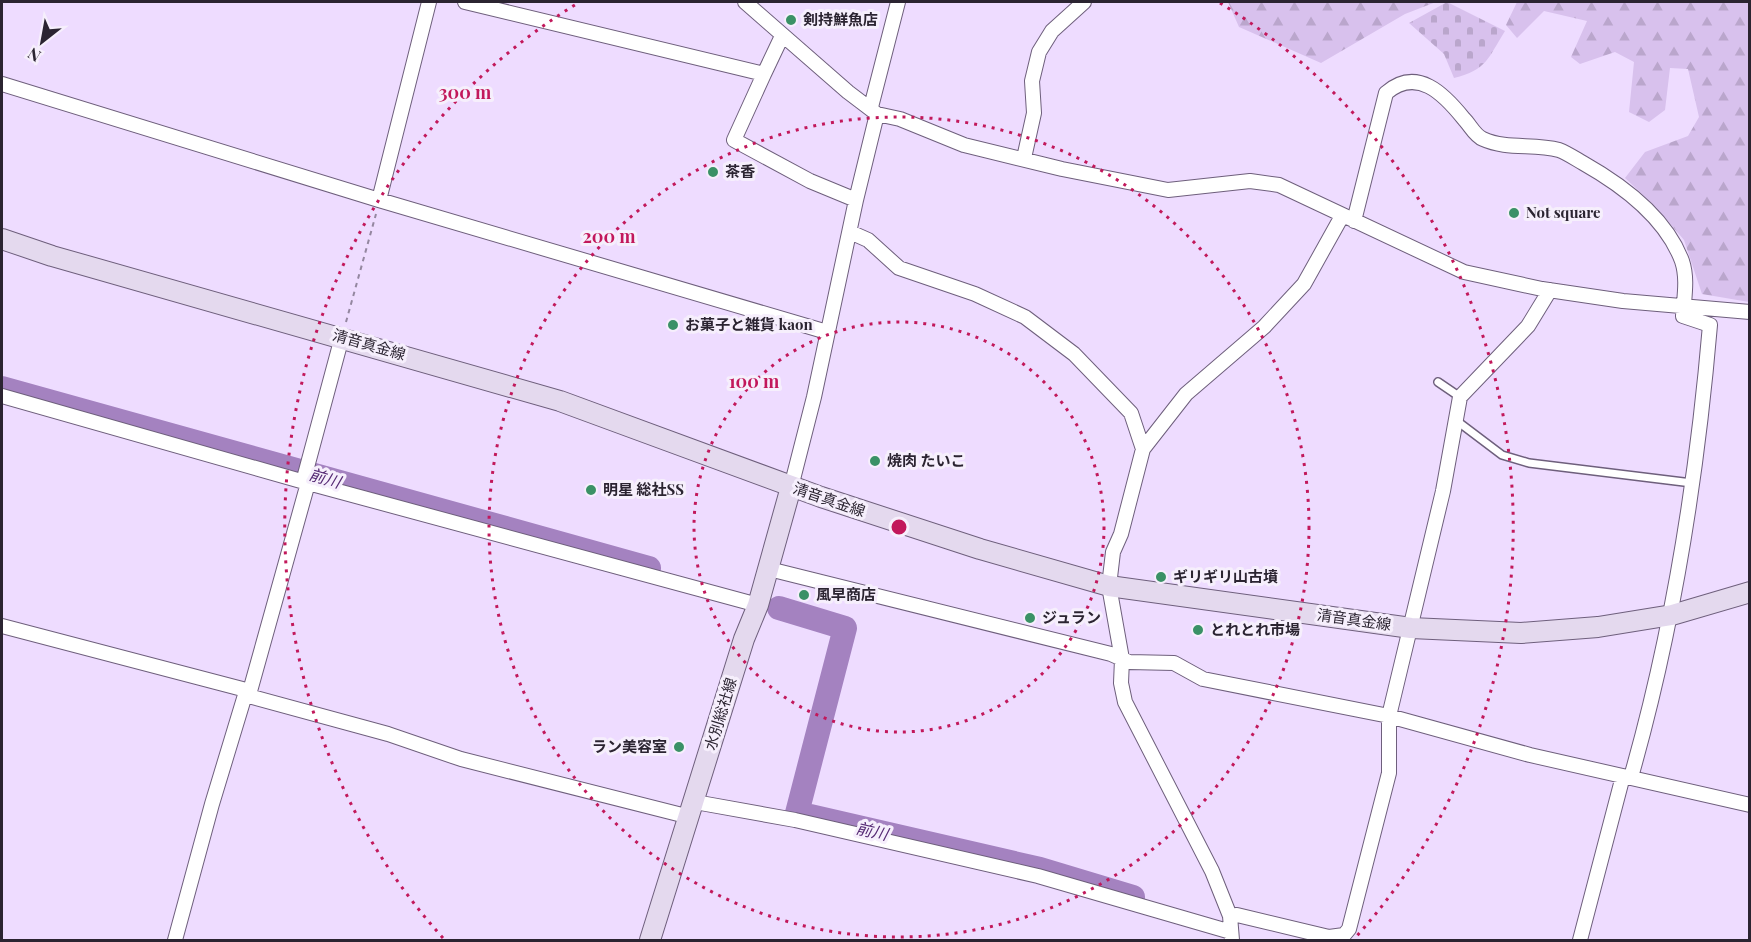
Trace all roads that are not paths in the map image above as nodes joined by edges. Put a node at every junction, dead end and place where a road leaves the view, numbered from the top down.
1 (429, 2) edge
2 (465, 2) edge
3 (745, 2) edge
4 (898, 2) edge
5 (1084, 2) edge
6 (782, 36) junction
7 (764, 74) junction
8 (2, 84) edge
9 (874, 110) junction
10 (1024, 158) junction
11 (380, 200) junction
12 (856, 200) junction
13 (1348, 218) junction
14 (850, 232) junction
15 (2, 238) edge
16 (1550, 290) junction
17 (1683, 306) junction
18 (1749, 312) edge
19 (827, 332) junction
20 (342, 337) junction
21 (1437, 382) dead end
22 (2, 396) edge
23 (1460, 397) junction
24 (1456, 420) junction
25 (1143, 449) junction
26 (305, 478) junction
27 (1692, 483) junction
28 (791, 487) junction
29 (769, 569) junction
30 (1109, 586) junction
31 (1749, 592) edge
32 (758, 604) junction
33 (1672, 615) junction
34 (2, 626) edge
35 (1411, 628) junction
36 (1122, 658) junction
37 (248, 693) junction
38 (1389, 716) junction
39 (1627, 777) junction
40 (1749, 805) edge
41 (692, 809) junction
42 (1230, 916) junction
43 (1232, 936) edge
44 (175, 940) edge
45 (650, 940) edge
46 (1580, 940) edge

1 - 11 street
2 - 7 street
3 - 6 street
4 - 9 street
5 - 10 street
6 - 7 street
6 - 9 street
7 - 12 street
8 - 11 street
9 - 10 street
9 - 12 street
10 - 13 street
11 - 19 street
12 - 14 street
13 - 16 street
13 - 17 street
13 - 25 street
14 - 19 street
14 - 25 street
15 - 20 main road, 清音真金線
16 - 17 street
16 - 23 street
17 - 18 street
17 - 27 street
19 - 28 street
20 - 26 street
20 - 28 main road, 清音真金線
21 - 23 lane
22 - 26 street
23 - 24 street
24 - 27 lane
24 - 35 street
25 - 30 street
26 - 32 street
26 - 37 street
27 - 33 street
28 - 29 main road, 水別総社線
28 - 30 main road, 清音真金線
29 - 32 main road, 水別総社線
29 - 36 street
30 - 35 main road, 清音真金線
30 - 36 street
31 - 33 main road, 清音真金線
32 - 41 main road, 水別総社線
33 - 35 main road, 清音真金線
33 - 39 street
34 - 37 street
35 - 38 street
36 - 38 street
36 - 42 street
37 - 41 street
37 - 44 street
38 - 39 street
38 - 42 street
39 - 40 street
39 - 46 street
41 - 43 street
41 - 45 main road, 水別総社線
42 - 43 street

